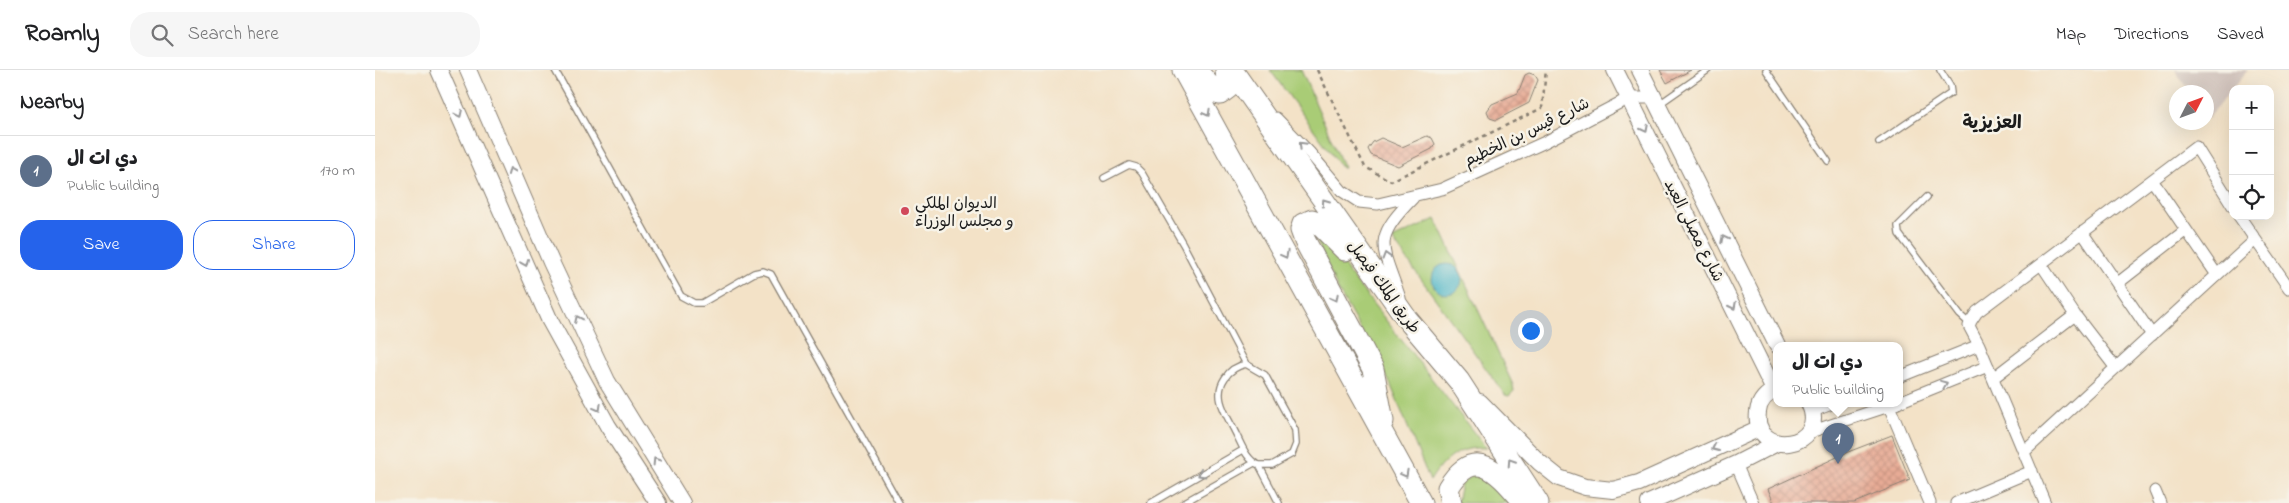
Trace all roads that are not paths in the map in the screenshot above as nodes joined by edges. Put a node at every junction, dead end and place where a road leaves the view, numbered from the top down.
1 (439, 70) edge
2 (467, 70) edge
3 (555, 70) edge
4 (1183, 70) edge
5 (1196, 70) edge
6 (1615, 70) edge
7 (1640, 70) edge
8 (1708, 70) edge
9 (1766, 70) edge
10 (1940, 70) edge
11 (1234, 73) edge
12 (1629, 98) junction
13 (1656, 102) junction
14 (1879, 142) dead end
15 (1828, 161) dead end
16 (1104, 178) dead end
17 (2152, 180) junction
18 (1927, 197) dead end
19 (1413, 198) junction
20 (2229, 200) edge
21 (2241, 220) edge
22 (2186, 230) junction
23 (2082, 232) junction
24 (2254, 241) junction
25 (2041, 264) junction
26 (2217, 275) junction
27 (2118, 283) junction
28 (2289, 288) edge
29 (1393, 299) junction
30 (2075, 315) junction
31 (1407, 319) junction
32 (1970, 324) junction
33 (2151, 335) junction
34 (1776, 342) edge
35 (1979, 345) junction
36 (1246, 364) junction
37 (1988, 366) junction
38 (2115, 367) junction
39 (1903, 375) edge
40 (1993, 378) junction
41 (1459, 381) junction
42 (1773, 386) edge
43 (1773, 392) edge
44 (1903, 401) edge
45 (1811, 407) edge
46 (1887, 407) edge
47 (1897, 407) edge
48 (1760, 428) junction
49 (1807, 433) junction
50 (1387, 441) junction
51 (1777, 443) junction
52 (1243, 450) junction
53 (2024, 452) junction
54 (1257, 464) junction
55 (1737, 464) junction
56 (2032, 471) junction
57 (2155, 491) dead end
58 (658, 503) edge
59 (682, 503) edge
60 (899, 503) edge
61 (1151, 503) edge
62 (1183, 503) edge
63 (1279, 503) edge
64 (1421, 503) edge
65 (1451, 503) edge
66 (1525, 503) edge
67 (1538, 503) edge
68 (1649, 503) edge
69 (1753, 503) edge
70 (1930, 503) edge
71 (1956, 503) edge
72 (2045, 503) edge
73 (2160, 503) edge

1 -> 58 street
59 -> 2 street
3 - 60 lane
4 -> 50 highway
5 - 11 highway
6 - 12 street, شارع مصلى العيد
7 - 13 street, شارع مصلى العيد
8 - 13 lane
9 - 15 lane
10 - 14 lane
19 -> 11 street, شارع قيس بن الخطيم
29 -> 11 highway, طريق الملك فيصل
12 - 13 street, شارع قيس بن الخطيم
12 - 19 street, شارع قيس بن الخطيم
12 -> 42 street, شارع مصلى العيد
34 -> 13 street, شارع مصلى العيد
16 - 36 lane
17 - 20 street
17 - 22 street
17 - 23 street
18 - 32 lane
31 -> 19 street
21 - 24 street
22 - 26 street
22 - 27 street
23 - 25 street
23 - 27 street
24 - 26 street
24 - 28 street
25 - 30 street
25 - 32 street
26 - 33 street
27 - 33 street
29 - 31 highway, طريق الملك فيصل
29 -> 50 highway
30 - 38 street
30 - 40 street
31 - 41 highway, طريق الملك فيصل
32 - 35 street
33 - 38 street
35 - 37 street
35 - 39 street
36 - 52 lane
36 - 54 lane
37 - 40 street
44 -> 37 street
38 - 53 street
40 - 53 street
48 -> 41 street
67 -> 41 highway, طريق الملك فيصل
43 - 48 street
45 - 49 street
46 - 49 street
47 - 70 street
48 - 51 street
49 - 51 street
50 -> 64 highway
51 - 55 street
52 - 54 lane
52 -> 61 lane
53 - 56 street
54 - 62 lane
54 - 63 lane
55 - 68 street
55 - 69 street
56 - 71 street
56 - 72 street
57 - 73 street
65 - 66 highway

